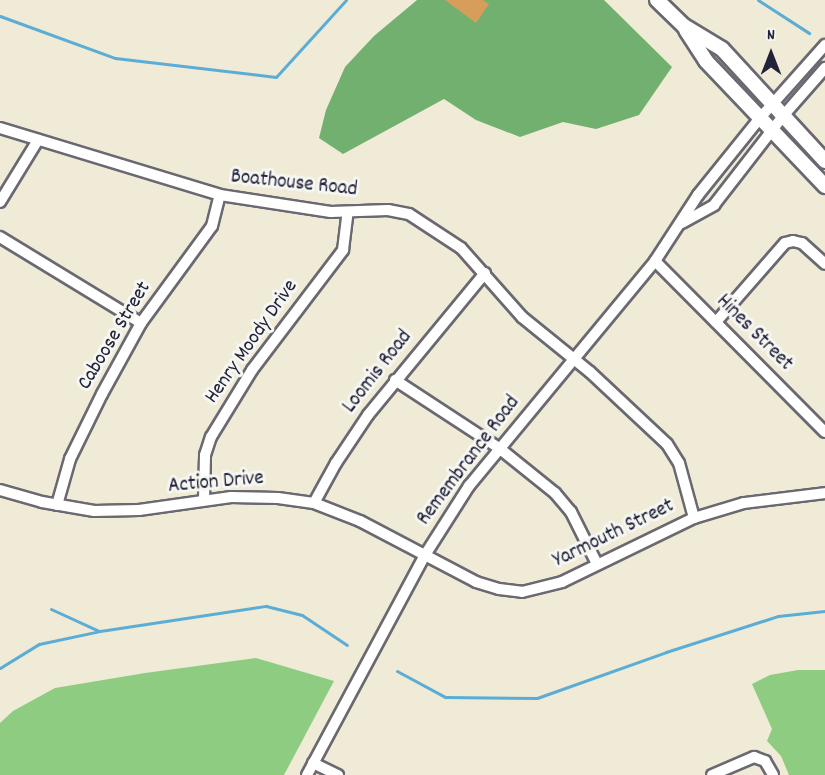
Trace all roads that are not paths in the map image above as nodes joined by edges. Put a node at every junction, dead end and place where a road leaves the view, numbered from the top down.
1 (657, 0) edge
2 (684, 26) junction
3 (825, 45) edge
4 (825, 68) edge
5 (772, 104) junction
6 (783, 116) junction
7 (760, 118) junction
8 (0, 128) edge
9 (772, 131) junction
10 (38, 140) junction
11 (825, 161) edge
12 (825, 186) edge
13 (220, 195) junction
14 (0, 202) edge
15 (348, 212) junction
16 (680, 224) junction
17 (0, 237) edge
18 (655, 261) junction
19 (825, 264) edge
20 (485, 273) junction
21 (716, 322) junction
22 (141, 323) junction
23 (573, 359) junction
24 (395, 380) junction
25 (825, 432) edge
26 (499, 447) junction
27 (0, 490) edge
28 (825, 493) edge
29 (204, 500) junction
30 (314, 504) junction
31 (57, 505) junction
32 (694, 518) junction
33 (425, 555) junction
34 (597, 564) junction
35 (313, 763) junction
36 (307, 775) edge
37 (338, 775) edge
38 (712, 775) edge
39 (773, 775) edge

1 - 2 main road
2 - 5 main road
2 - 7 main road
3 - 5 street, Remembrance Road
4 - 6 street, Remembrance Road
5 - 6 main road
5 - 7 street, Remembrance Road
6 - 9 street, Remembrance Road
6 - 11 main road
7 - 9 main road
7 - 16 street, Remembrance Road
8 - 10 street, Boathouse Road
9 - 12 main road
9 - 16 street, Remembrance Road
10 - 13 street, Boathouse Road
10 - 14 street
13 - 15 street, Boathouse Road
13 - 22 street, Caboose Street
15 - 20 street, Boathouse Road
15 - 29 street, Henry Moody Drive
16 - 18 street, Remembrance Road
17 - 22 street
18 - 21 street, Hines Street
18 - 23 street, Remembrance Road
19 - 21 street
20 - 23 street, Boathouse Road
20 - 24 street, Loomis Road
21 - 25 street, Hines Street
22 - 31 street, Caboose Street
23 - 26 street, Remembrance Road
23 - 32 street, Boathouse Road
24 - 26 street
24 - 30 street, Loomis Road
26 - 33 street, Remembrance Road
26 - 34 street
27 - 31 street, Action Drive
28 - 32 street, Yarmouth Street
29 - 30 street, Action Drive
29 - 31 street, Action Drive
30 - 33 street, Action Drive
32 - 34 street, Yarmouth Street
33 - 34 street, Yarmouth Street
33 - 35 street, Remembrance Road
35 - 36 street, Remembrance Road
35 - 37 street
38 - 39 street

